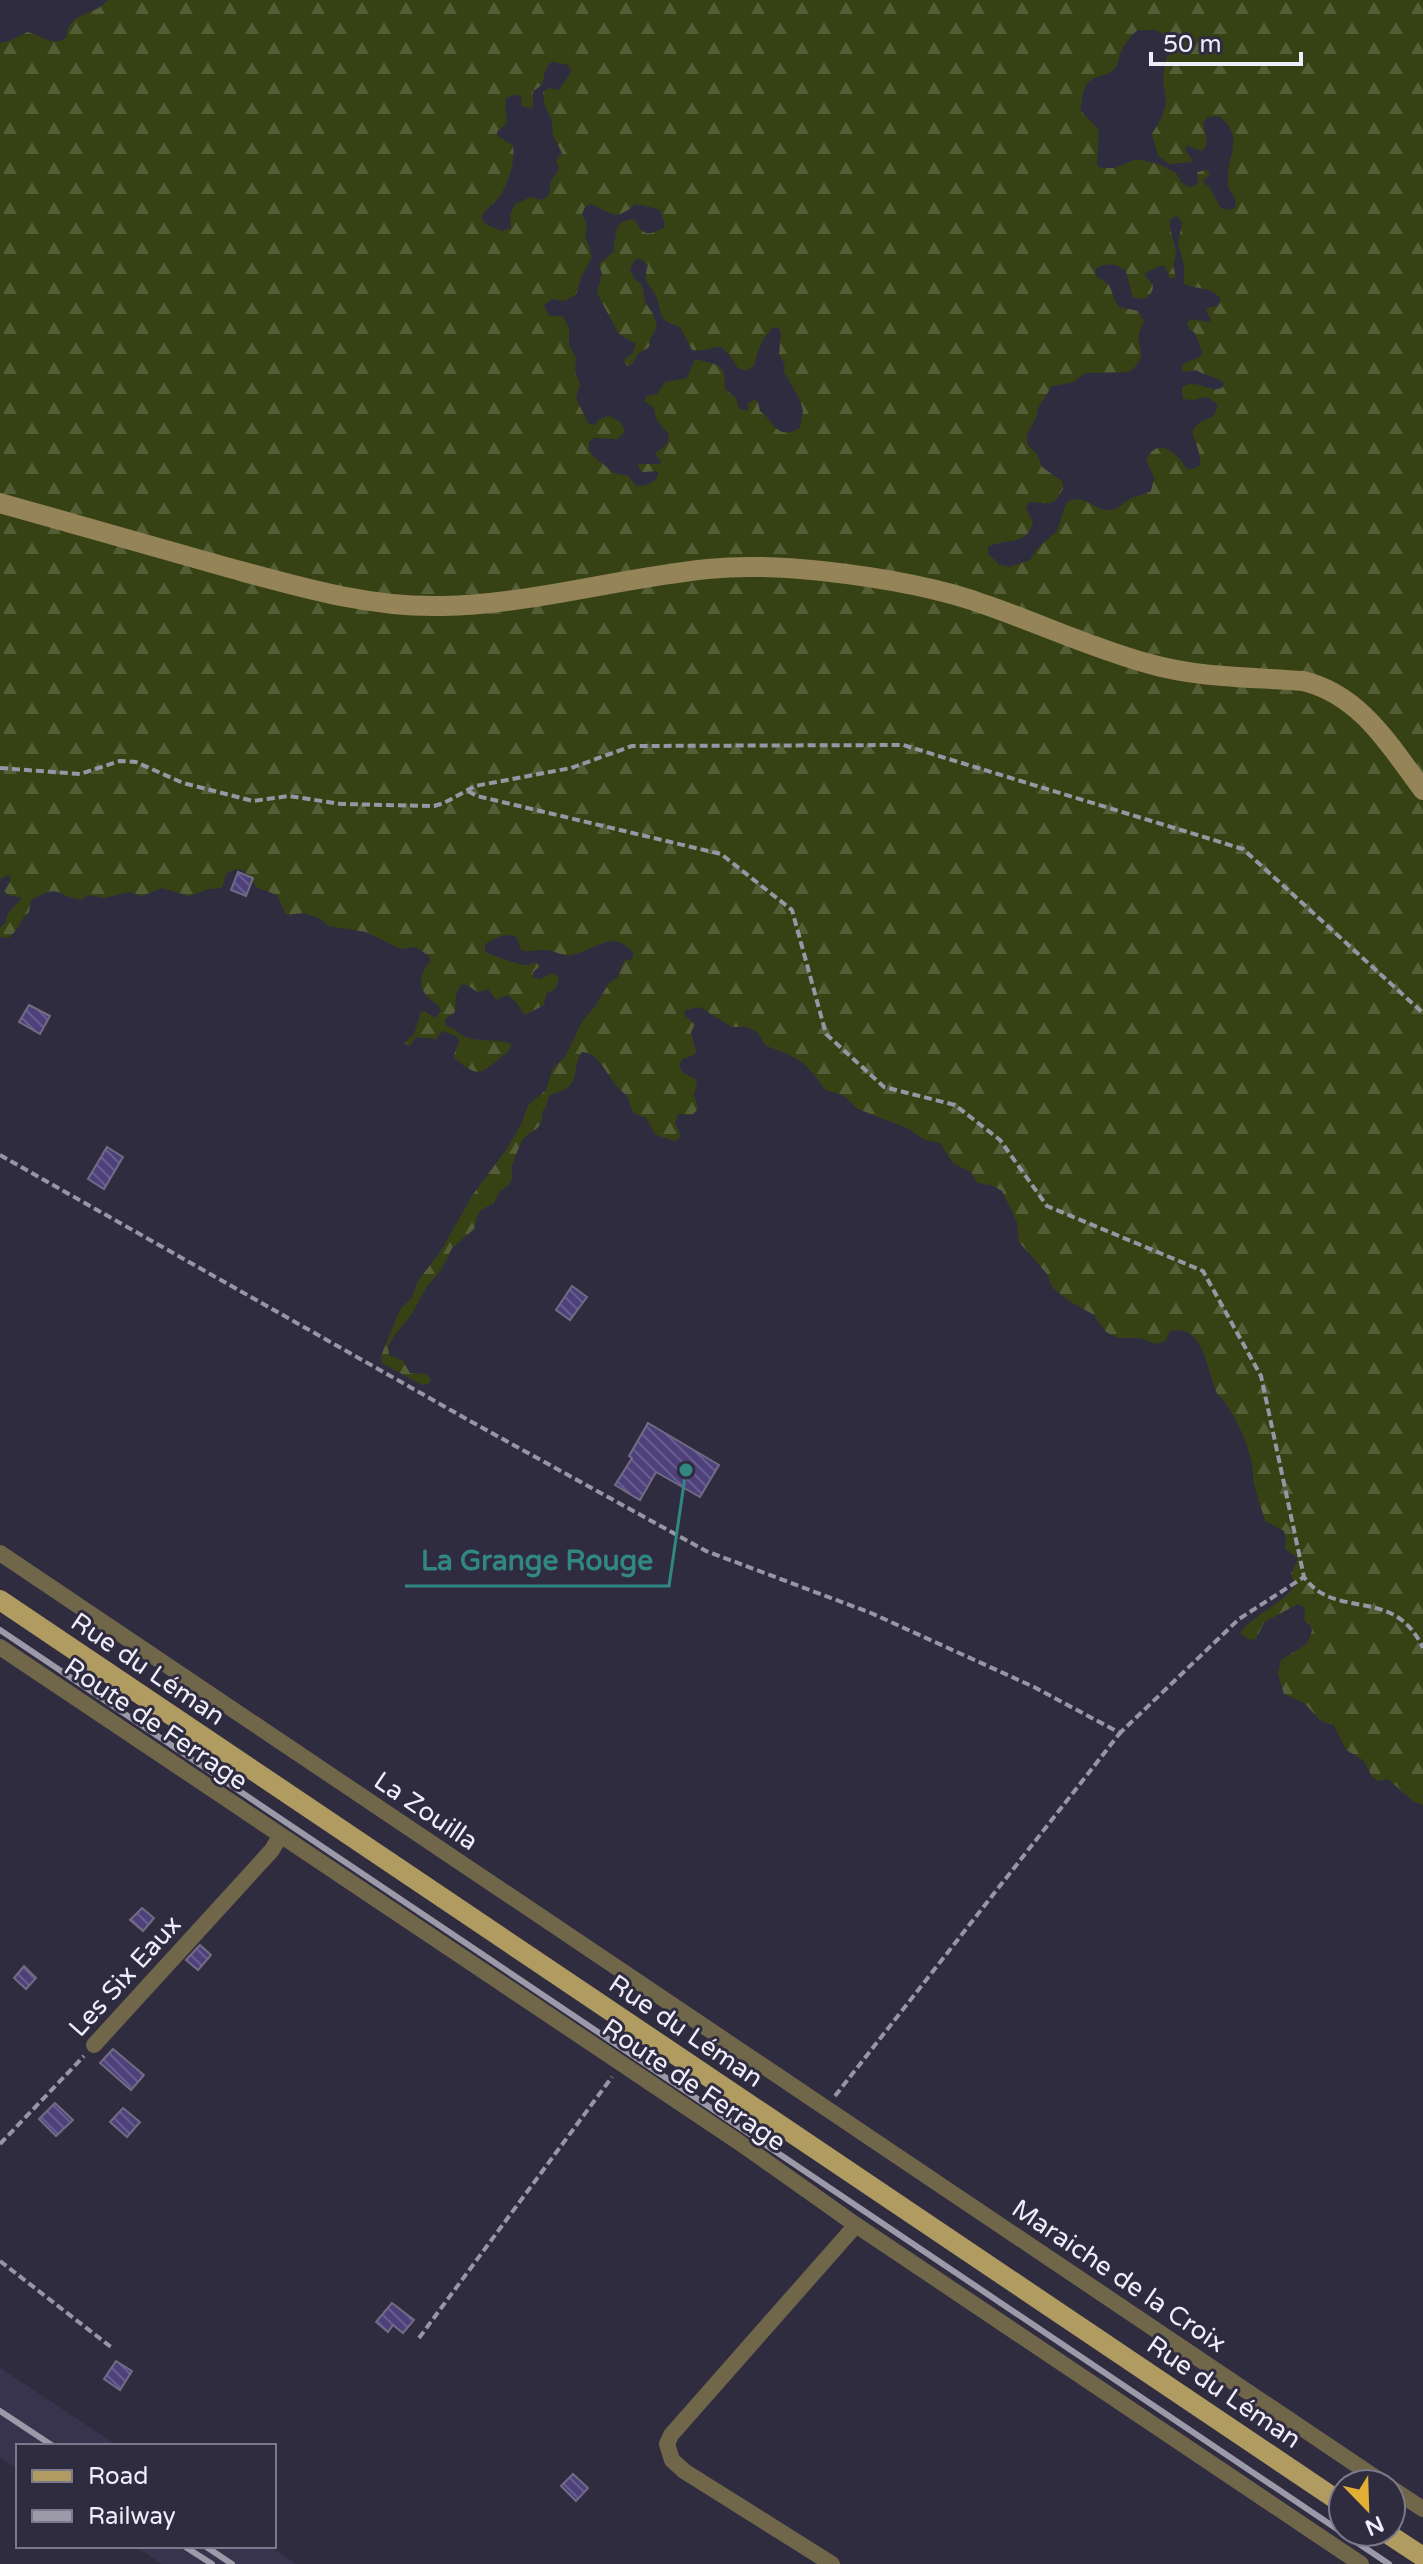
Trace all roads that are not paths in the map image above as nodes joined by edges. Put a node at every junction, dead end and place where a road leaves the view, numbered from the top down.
1 (0, 503) edge
2 (1423, 790) edge
3 (0, 1553) edge
4 (0, 1600) edge
5 (0, 1647) edge
6 (280, 1836) junction
7 (94, 2045) road end
8 (826, 2108) joint
9 (856, 2225) junction
10 (1361, 2468) edge
11 (1327, 2493) edge
12 (832, 2564) edge
13 (1361, 2564) edge

1 - 2 street
3 - 8 street, La Zouilla
4 - 11 main road, Rue du Léman
5 - 6 street, Route de Ferrage
6 - 7 street, Les Six Eaux
6 - 9 street, Route de Ferrage
8 - 10 street, Maraiche de la Croix
9 - 12 street
9 - 13 street, Route de Ferrage

